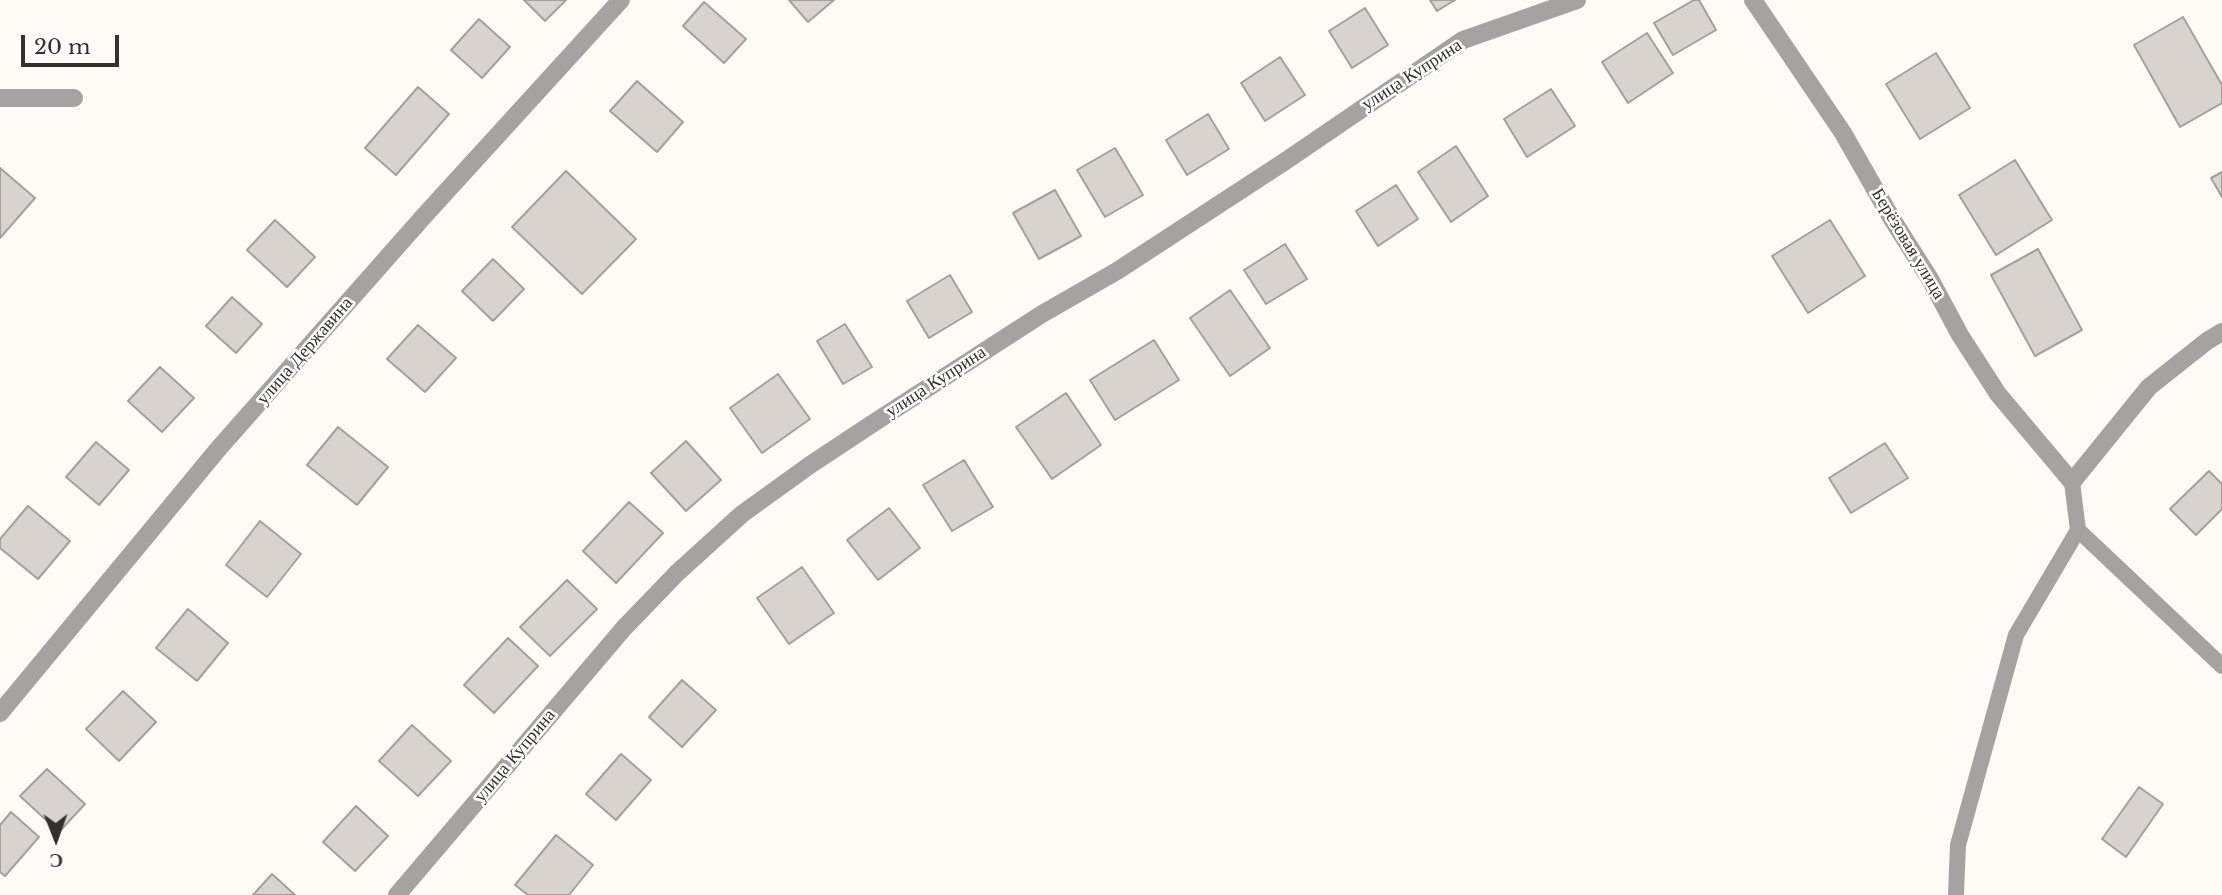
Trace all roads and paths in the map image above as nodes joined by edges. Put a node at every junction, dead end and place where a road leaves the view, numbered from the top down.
1 (621, 0) edge
2 (1577, 0) edge
3 (1753, 0) edge
4 (74, 97) dead end
5 (0, 98) edge
6 (2222, 332) edge
7 (2072, 482) junction
8 (2078, 530) junction
9 (2222, 666) edge
10 (0, 713) edge
11 (397, 895) edge
12 (1956, 895) edge

1 - 10 street, улица Державина
2 - 11 street, улица Куприна
3 - 7 street, Берёзовая улица
4 - 5 street
6 - 7 street
7 - 8 lane
8 - 9 lane
8 - 12 lane

